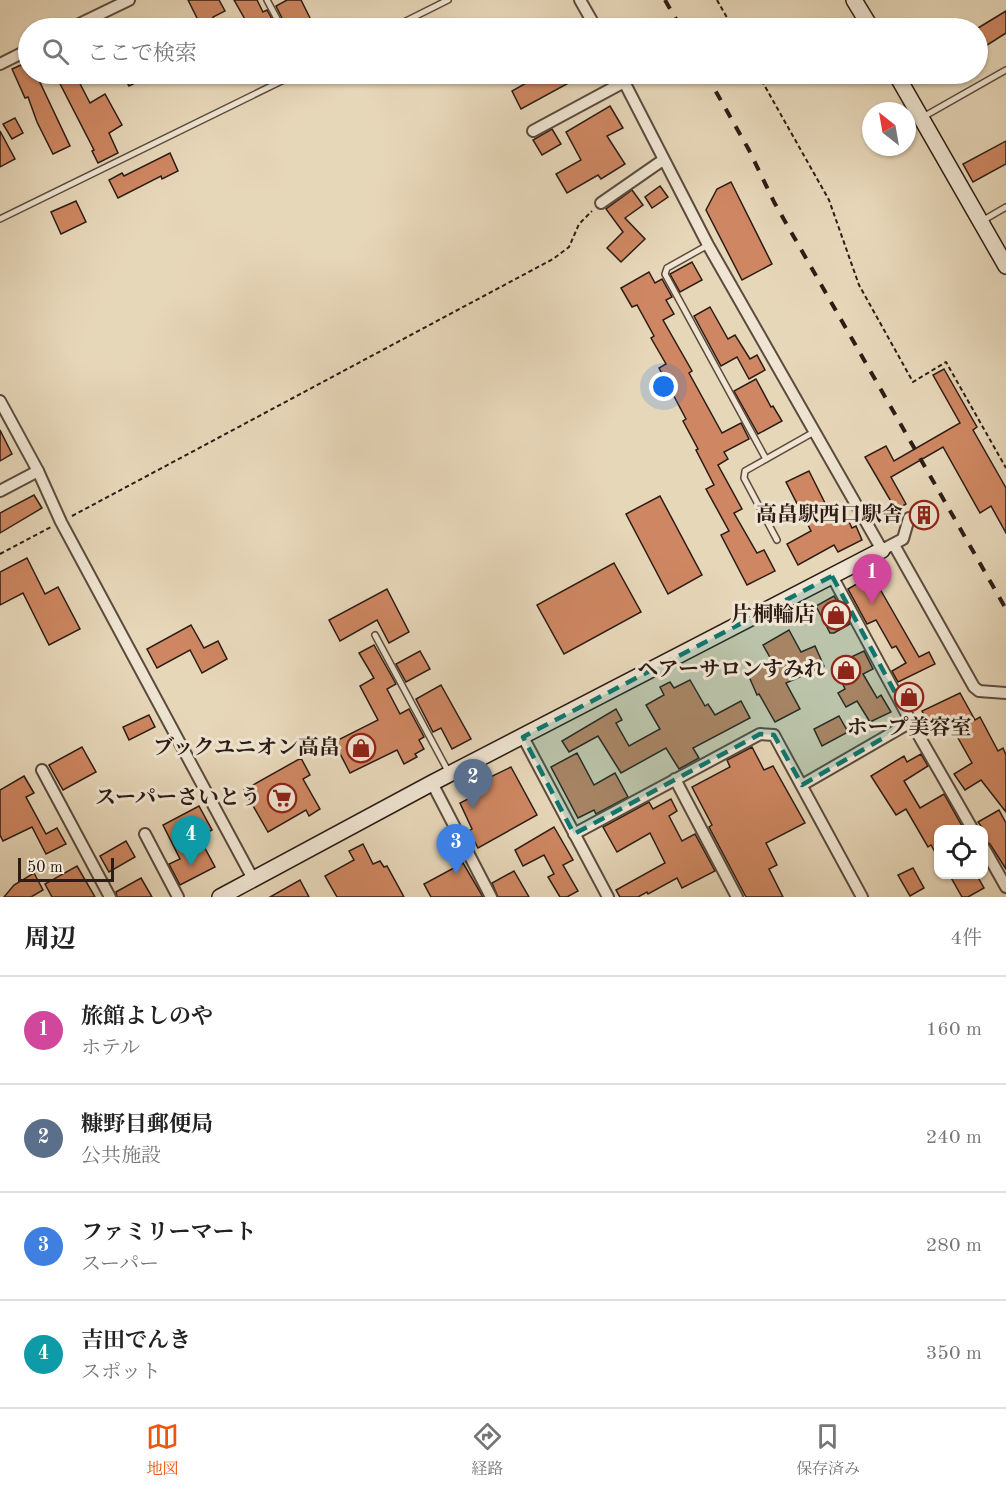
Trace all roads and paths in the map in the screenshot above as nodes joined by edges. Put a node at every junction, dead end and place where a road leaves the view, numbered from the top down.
1 (129, 0) edge
2 (267, 0) edge
3 (448, 0) edge
4 (580, 0) edge
5 (717, 0) edge
6 (854, 0) edge
7 (92, 18) edge
8 (277, 18) edge
9 (412, 18) edge
10 (590, 18) edge
11 (727, 18) edge
12 (864, 18) edge
13 (18, 55) edge
14 (0, 64) edge
15 (1006, 70) edge
16 (988, 80) edge
17 (276, 84) edge
18 (612, 84) edge
19 (625, 84) edge
20 (764, 84) edge
21 (902, 84) edge
22 (981, 84) edge
23 (921, 118) junction
24 (533, 131) dead end
25 (663, 160) junction
26 (601, 202) joint
27 (1006, 207) edge
28 (0, 219) edge
29 (981, 221) junction
30 (708, 245) junction
31 (1006, 266) edge
32 (0, 400) edge
33 (814, 432) junction
34 (766, 459) junction
35 (1006, 468) edge
36 (38, 471) junction
37 (0, 491) edge
38 (909, 518) dead end
39 (62, 522) junction
40 (777, 540) dead end
41 (888, 547) junction
42 (0, 554) edge
43 (832, 576) junction
44 (375, 635) dead end
45 (1006, 693) edge
46 (911, 722) junction
47 (523, 737) junction
48 (42, 770) dead end
49 (450, 774) junction
50 (675, 779) junction
51 (432, 783) junction
52 (802, 785) junction
53 (970, 825) edge
54 (145, 834) dead end
55 (574, 834) junction
56 (988, 855) edge
57 (253, 879) junction
58 (1006, 887) edge
59 (110, 897) edge
60 (178, 897) edge
61 (220, 897) edge
62 (491, 897) edge
63 (608, 897) edge
64 (737, 897) edge
65 (862, 897) edge

1 - 7 street
2 - 8 lane
3 - 9 lane
4 - 10 street
5 - 11 path
6 - 12 street
13 - 14 street
15 - 16 lane
17 - 28 lane
18 - 24 street
19 - 25 street
20 - 35 path
21 - 23 street
22 - 23 lane
23 - 29 street
25 - 26 street
25 - 30 street
26 - 39 path
27 - 29 lane
29 - 31 street
30 - 33 street
30 - 34 lane
32 - 36 street
33 - 34 lane
33 - 41 street
34 - 40 lane
36 - 37 street
36 - 39 street
38 - 41 street
39 - 42 path
39 - 57 street
41 - 43 street
41 - 45 street
43 - 46 street
43 - 47 street
44 - 49 lane
46 - 52 street
46 - 53 street
47 - 49 street
47 - 55 street
48 - 59 street
49 - 51 street
50 - 52 street
50 - 55 street
50 - 64 street
51 - 57 street
51 - 62 street
52 - 65 street
54 - 60 street
55 - 63 street
56 - 58 street
57 - 61 street

